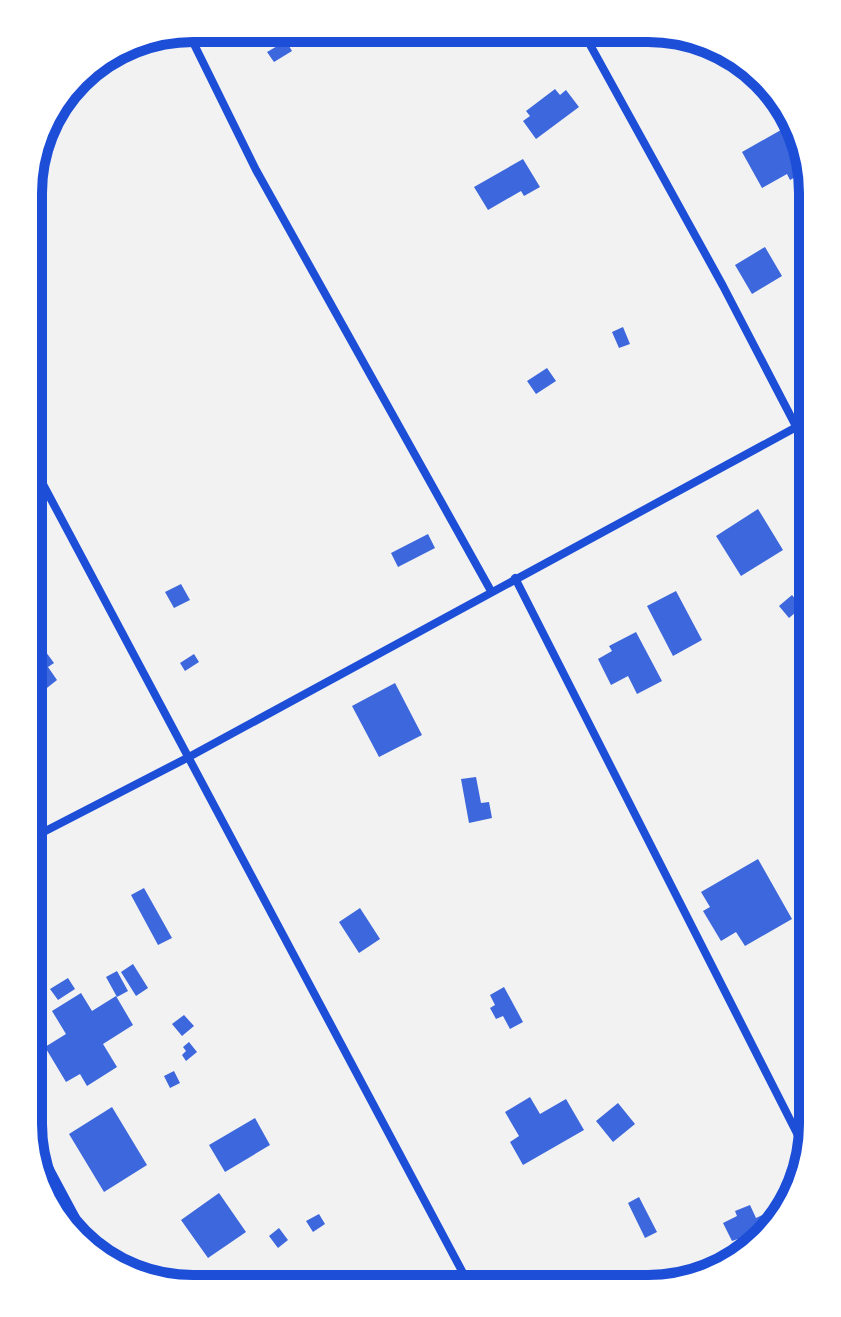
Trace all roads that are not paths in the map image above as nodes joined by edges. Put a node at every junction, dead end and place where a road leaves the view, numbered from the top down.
1 (193, 42) edge
2 (589, 42) edge
3 (799, 425) edge
4 (796, 427) junction
5 (799, 433) edge
6 (42, 483) edge
7 (515, 578) junction
8 (491, 591) junction
9 (187, 758) junction
10 (42, 833) edge
11 (799, 1136) edge
12 (49, 1167) edge
13 (78, 1222) edge
14 (464, 1275) edge

1 - 8 street
2 - 4 street
3 - 4 street
4 - 5 street
4 - 7 street
6 - 9 street
7 - 8 street
7 - 11 street
8 - 9 street
9 - 10 street
9 - 14 street
12 - 13 street

